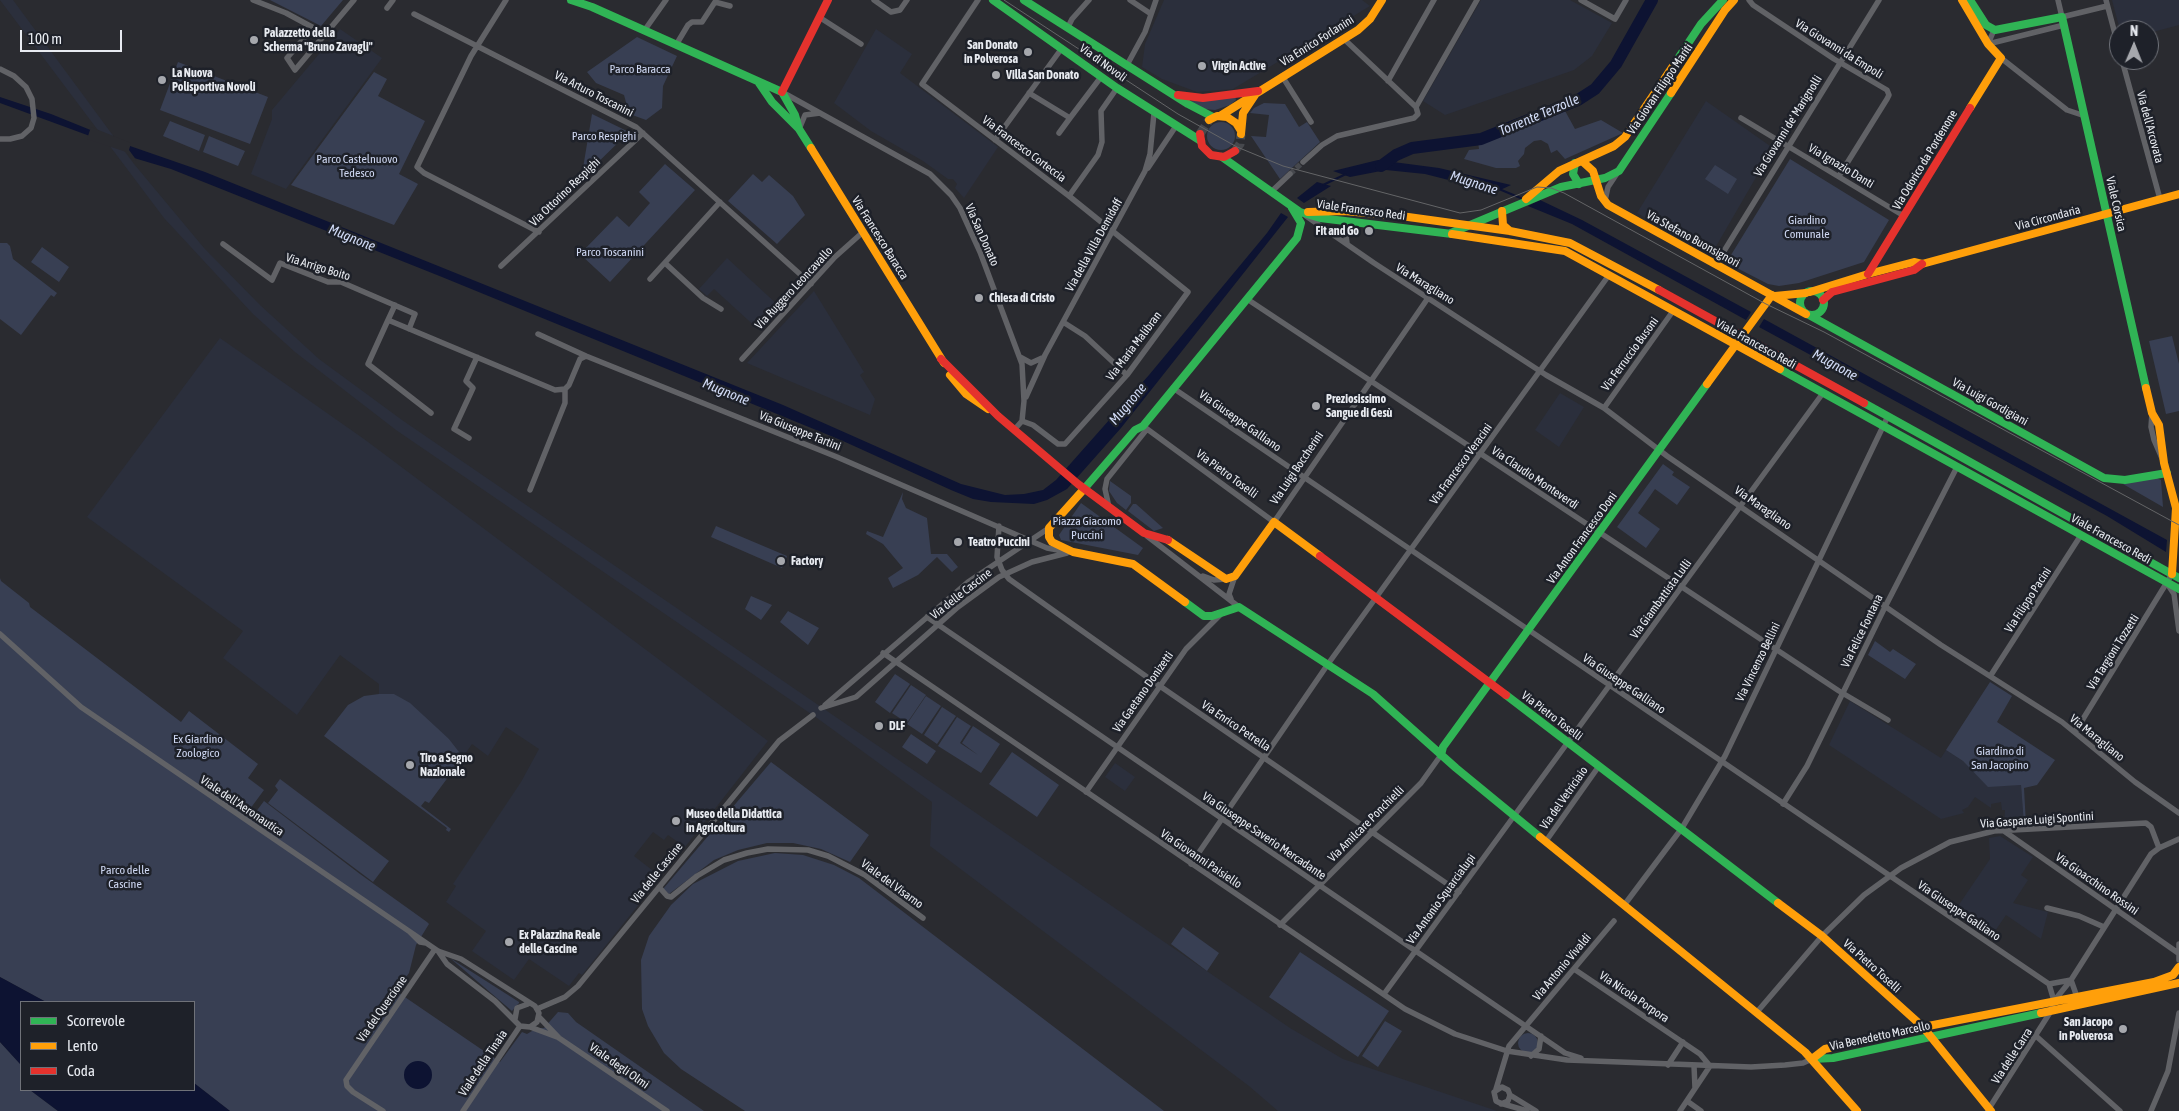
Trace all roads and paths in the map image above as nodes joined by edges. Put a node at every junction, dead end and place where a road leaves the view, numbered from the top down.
1 (253, 0) edge
2 (354, 0) edge
3 (393, 0) edge
4 (506, 0) edge
5 (571, 0) edge
6 (666, 0) edge
7 (828, 0) edge
8 (874, 0) edge
9 (906, 0) edge
10 (978, 0) edge
11 (993, 0) edge
12 (1024, 0) edge
13 (1035, 0) edge
14 (1089, 0) edge
15 (1130, 0) edge
16 (1156, 0) edge
17 (1381, 0) edge
18 (1434, 0) edge
19 (1477, 0) edge
20 (1582, 0) edge
21 (1626, 0) edge
22 (1723, 0) edge
23 (1734, 0) edge
24 (1749, 0) edge
25 (1879, 0) edge
26 (1962, 0) edge
27 (1970, 0) edge
28 (2058, 0) edge
29 (2107, 3) edge
30 (730, 6) dead end
31 (387, 8) dead end
32 (1038, 9) junction
33 (414, 14) dead end
34 (1152, 14) junction
35 (2062, 16) junction
36 (819, 17) junction
37 (2111, 20) edge
38 (2064, 25) junction
39 (1068, 27) junction
40 (312, 29) junction
41 (1994, 30) junction
42 (644, 32) junction
43 (326, 34) junction
44 (1344, 39) junction
45 (861, 44) dead end
46 (1988, 44) junction
47 (478, 46) junction
48 (676, 46) junction
49 (1062, 48) junction
50 (2000, 58) junction
51 (1840, 62) junction
52 (1127, 65) junction
53 (0, 69) edge
54 (2125, 70) edge
55 (1101, 76) junction
56 (1282, 76) junction
57 (1388, 81) junction
58 (761, 86) junction
59 (1117, 88) junction
60 (1166, 91) junction
61 (1258, 91) junction
62 (782, 92) junction
63 (1029, 93) junction
64 (1416, 107) junction
65 (822, 113) junction
66 (1154, 114) junction
67 (2085, 116) junction
68 (1070, 118) junction
69 (1214, 118) junction
70 (1740, 118) dead end
71 (1311, 122) dead end
72 (1176, 126) junction
73 (799, 129) junction
74 (643, 133) junction
75 (1059, 133) dead end
76 (1241, 134) joint
77 (2, 139) edge
78 (995, 140) junction
79 (1788, 146) junction
80 (1222, 157) junction
81 (1303, 162) tunnel mouth
82 (1579, 162) junction
83 (1241, 170) junction
84 (1619, 170) junction
85 (1145, 171) junction
86 (1290, 174) tunnel mouth
87 (1839, 176) junction
88 (1596, 180) junction
89 (1579, 184) junction
90 (1270, 192) junction
91 (1537, 194) junction
92 (2179, 194) edge
93 (1070, 196) junction
94 (2160, 199) junction
95 (1604, 201) junction
96 (720, 202) junction
97 (1502, 211) junction
98 (1298, 212) junction
99 (2107, 214) junction
100 (1904, 216) junction
101 (1353, 221) junction
102 (1469, 225) junction
103 (1510, 230) junction
104 (539, 232) junction
105 (863, 232) junction
106 (1114, 232) junction
107 (1451, 233) junction
108 (223, 244) dead end
109 (1348, 245) junction
110 (665, 263) junction
111 (1716, 264) junction
112 (1922, 264) junction
113 (501, 266) dead end
114 (1868, 274) junction
115 (1609, 275) junction
116 (650, 279) dead end
117 (810, 284) junction
118 (1808, 292) junction
119 (1772, 295) junction
120 (1428, 298) junction
121 (1247, 299) junction
122 (1823, 300) junction
123 (395, 305) junction
124 (721, 309) dead end
125 (1673, 311) junction
126 (1808, 314) junction
127 (388, 320) junction
128 (1063, 322) junction
129 (409, 329) junction
130 (538, 334) dead end
131 (1743, 336) junction
132 (1736, 345) junction
133 (1045, 355) junction
134 (586, 356) junction
135 (1020, 357) junction
136 (477, 358) junction
137 (742, 359) dead end
138 (1541, 372) junction
139 (1127, 374) junction
140 (1370, 381) junction
141 (1174, 388) junction
142 (566, 389) junction
143 (1823, 393) junction
144 (1024, 401) junction
145 (1604, 408) junction
146 (431, 413) dead end
147 (1888, 416) junction
148 (1022, 421) junction
149 (1883, 426) junction
150 (1145, 427) junction
151 (1014, 430) junction
152 (469, 438) dead end
153 (1660, 450) junction
154 (1480, 453) junction
155 (1957, 467) junction
156 (2166, 473) junction
157 (1304, 478) junction
158 (1081, 487) junction
159 (530, 490) dead end
160 (1742, 506) junction
161 (1110, 508) junction
162 (2178, 517) edge
163 (1274, 522) junction
164 (999, 526) junction
165 (1050, 528) junction
166 (1144, 533) junction
167 (1600, 533) junction
168 (2081, 535) junction
169 (1031, 540) junction
170 (1410, 550) junction
171 (1073, 552) junction
172 (1819, 559) junction
173 (998, 560) junction
174 (1004, 574) junction
175 (1201, 576) junction
176 (1235, 576) junction
177 (2175, 576) edge
178 (1226, 579) junction
179 (2167, 583) junction
180 (1682, 586) junction
181 (2179, 590) edge
182 (1377, 597) junction
183 (1231, 600) junction
184 (1886, 605) junction
185 (1239, 607) junction
186 (1225, 611) junction
187 (927, 617) junction
188 (938, 625) junction
189 (1528, 630) junction
190 (2179, 631) edge
191 (0, 634) edge
192 (1776, 648) junction
193 (883, 653) junction
194 (896, 662) junction
195 (1328, 664) junction
196 (1992, 675) junction
197 (1490, 683) junction
198 (1159, 686) junction
199 (1609, 686) junction
200 (1842, 693) junction
201 (813, 715) dead end
202 (1888, 720) dead end
203 (2075, 732) junction
204 (1569, 742) junction
205 (1117, 748) junction
206 (1441, 755) junction
207 (1265, 757) junction
208 (1721, 762) junction
209 (1599, 766) junction
210 (1086, 792) junction
211 (1783, 804) junction
212 (2179, 813) edge
213 (1514, 816) junction
214 (1222, 819) junction
215 (1682, 828) junction
216 (2004, 831) junction
217 (1373, 832) junction
218 (2179, 839) edge
219 (1546, 841) junction
220 (2159, 848) junction
221 (1191, 864) junction
222 (1889, 875) junction
223 (1319, 885) junction
224 (659, 887) junction
225 (1459, 892) junction
226 (1625, 904) junction
227 (2047, 908) dead end
228 (2115, 910) junction
229 (923, 918) dead end
230 (1614, 921) dead end
231 (1280, 925) junction
232 (2104, 927) junction
233 (1822, 936) junction
234 (2179, 944) edge
235 (436, 950) junction
236 (1416, 951) junction
237 (2179, 956) edge
238 (2178, 968) edge
239 (1574, 969) junction
240 (2071, 980) junction
241 (2179, 983) edge
242 (2049, 984) junction
243 (1384, 994) junction
244 (2077, 997) junction
245 (2054, 1001) junction
246 (528, 1004) junction
247 (537, 1009) junction
248 (2051, 1011) junction
249 (1757, 1012) junction
250 (2179, 1013) edge
251 (539, 1017) junction
252 (515, 1019) junction
253 (520, 1026) junction
254 (1526, 1026) junction
255 (530, 1027) junction
256 (1923, 1027) junction
257 (1541, 1036) junction
258 (1930, 1036) junction
259 (2036, 1036) junction
260 (559, 1038) junction
261 (1683, 1042) junction
262 (1507, 1051) junction
263 (1530, 1056) junction
264 (1812, 1058) junction
265 (1595, 1061) junction
266 (1668, 1065) junction
267 (1694, 1066) junction
268 (1710, 1066) junction
269 (1500, 1073) junction
270 (1505, 1087) junction
271 (1695, 1088) junction
272 (1496, 1089) junction
273 (1510, 1095) junction
274 (1687, 1101) junction
275 (1501, 1104) junction
276 (1989, 1110) edge
277 (383, 1111) edge
278 (463, 1111) edge
279 (667, 1111) edge
280 (1527, 1111) edge
281 (1536, 1111) edge
282 (1680, 1111) edge
283 (1701, 1111) edge
284 (1857, 1111) edge
285 (2120, 1111) edge
286 (2151, 1111) edge

1 - 40 street
2 - 43 street
3 - 31 street
4 - 47 street
5 - 42 main road
6 - 42 street
7 - 36 main road
8 - 9 street
10 - 78 street, Via Francesco Corteccia
11 - 49 main road, Via di Novoli
12 - 32 main road, Via di Novoli
13 - 32 street
14 - 39 street
15 - 34 street
16 - 34 street
17 - 44 main road, Via Enrico Forlanini
18 - 57 street
19 - 64 street
20 - 21 street
22 - 82 main road, Via Giovan Filippo Mariti
23 - 84 main road, Via Giovan Filippo Mariti
24 - 51 street, Via Giovanni da Empoli
25 - 51 street, Via Giovanni de' Marignolli
26 - 46 main road
27 - 41 main road
28 - 35 street, Viale Corsica
29 - 35 street
29 - 37 street
30 - 48 street
32 - 39 main road, Via di Novoli
33 - 47 street, Via Arturo Toscanini
34 - 52 street
35 - 38 main road, Viale Corsica
35 - 41 main road
36 - 45 street
36 - 62 main road
38 - 46 street
38 - 67 main road, Viale Corsica
39 - 52 main road, Via di Novoli
40 - 43 street
40 - 43 street
41 - 46 street
42 - 48 main road
44 - 56 main road, Via Enrico Forlanini
44 - 57 street
46 - 50 main road
47 - 74 street, Via Arturo Toscanini
47 - 104 street
48 - 58 main road
49 - 55 main road, Via di Novoli
49 - 63 street
50 - 67 street
50 - 100 main road, Via Odorico da Pordenone
51 - 79 street, Via Giovanni de' Marignolli
51 - 87 street, Via Giovanni da Empoli
52 - 60 main road, Via di Novoli
53 - 77 street
54 - 94 street, Via dell'Arcovata
55 - 59 main road, Via di Novoli
55 - 68 street
56 - 61 main road, Via Enrico Forlanini
56 - 71 street, Via Enrico Forlanini
57 - 64 street
58 - 62 main road
58 - 73 main road, Via Francesco Baracca
59 - 66 main road, Via di Novoli
59 - 93 street
60 - 61 main road
60 - 69 main road, Via di Novoli
61 - 69 main road, Via Enrico Forlanini
61 - 76 main road, Via Enrico Forlanini
62 - 65 street
62 - 73 main road, Via Francesco Baracca
63 - 68 street
63 - 78 street
64 - 81 street
65 - 73 street
65 - 135 street, Via San Donato
66 - 72 main road, Via di Novoli
66 - 85 street, Via della Villa Demidoff
67 - 99 main road, Viale Corsica
68 - 75 street
69 - 76 main road, Via di Novoli
70 - 79 street, Via Ignazio Danti
72 - 80 main road, Via di Novoli
72 - 85 street, Via della Villa Demidoff
73 - 105 main road, Via Francesco Baracca
74 - 96 street, Via Arturo Toscanini
74 - 104 street, Via Ottorino Respighi
78 - 93 street, Via Francesco Corteccia
79 - 87 street, Via Ignazio Danti
79 - 111 street, Via Giovanni de' Marignolli
80 - 83 main road, Via di Novoli
80 - 83 main road
82 - 88 main road
82 - 89 main road
82 - 91 main road, Via Giovan Filippo Mariti
83 - 90 main road, Via di Novoli
84 - 88 main road, Via Giovan Filippo Mariti
84 - 95 street
85 - 106 street, Via della Villa Demidoff
86 - 90 street
87 - 100 street, Via Ignazio Danti
88 - 89 main road, Via Giovan Filippo Mariti
88 - 95 main road
89 - 91 main road, Via Giovan Filippo Mariti
90 - 98 main road, Via di Novoli
91 - 97 main road, Via Giovan Filippo Mariti
92 - 94 main road, Via Circondaria
93 - 106 street, Via Francesco Corteccia
94 - 99 main road, Via Circondaria
95 - 111 main road, Via Stefano Buonsignori
96 - 110 street
96 - 117 street, Via Arturo Toscanini
97 - 102 main road, Via Giovan Filippo Mariti
97 - 103 main road
98 - 101 main road, Viale Francesco Redi
98 - 102 main road, Viale Francesco Redi
98 - 109 street, Via Maragliano
98 - 121 main road, Viale Francesco Redi
99 - 112 main road, Via Circondaria
99 - 156 main road, Viale Corsica
100 - 114 main road, Via Odorico da Pordenone
101 - 107 main road, Viale Francesco Redi
101 - 109 street
102 - 103 main road, Viale Francesco Redi
102 - 107 main road, Via Giovan Filippo Mariti
103 - 131 main road, Viale Francesco Redi
104 - 113 street, Via Ottorino Respighi
105 - 117 street, Via Ruggero Leoncavallo
105 - 151 main road, Via Francesco Baracca
106 - 128 street, Via della Villa Demidoff
106 - 139 street, Via Maria Malibran
107 - 115 main road, Viale Francesco Redi
108 - 123 street, Via Arrigo Boito
109 - 120 street, Via Maragliano
110 - 116 street
110 - 124 street
111 - 119 main road, Via Stefano Buonsignori
112 - 114 main road, Via Circondaria
112 - 122 main road, Via Circondaria
114 - 118 main road, Via Circondaria
115 - 125 main road, Viale Francesco Redi
115 - 138 street, Via Francesco Veracini
117 - 137 street, Via Ruggero Leoncavallo
118 - 119 main road, Via Stefano Buonsignori
118 - 122 main road
118 - 126 main road
119 - 126 main road, Via Stefano Buonsignori
119 - 131 main road, Via Anton Francesco Doni
120 - 138 street, Via Maragliano
120 - 140 street, Via Luigi Boccherini
121 - 140 street, Via Claudio Monteverdi
121 - 141 main road, Viale Francesco Redi
122 - 126 main road, Via Circondaria
123 - 127 street
123 - 129 street, Via Arrigo Boito
125 - 132 main road, Viale Francesco Redi
125 - 145 street, Via Ferruccio Busoni
126 - 156 main road, Via Luigi Gordigiani
127 - 129 street
127 - 146 street
128 - 133 street, Via della Villa Demidoff
128 - 139 street
129 - 136 street
130 - 134 street, Via Giuseppe Tartini
131 - 132 main road, Via Anton Francesco Doni
131 - 147 main road, Viale Francesco Redi
132 - 143 main road, Viale Francesco Redi
132 - 153 main road, Via Anton Francesco Doni
133 - 135 street
133 - 144 street, Via della Villa Demidoff
134 - 142 street
134 - 164 street, Via Giuseppe Tartini
135 - 144 street, Via San Donato
136 - 142 street
136 - 152 street
138 - 145 street, Via Maragliano
138 - 154 street, Via Francesco Veracini
139 - 148 street, Via Maria Malibran
140 - 154 street, Via Claudio Monteverdi
140 - 157 street, Via Luigi Boccherini
141 - 150 main road, Viale Francesco Redi
141 - 157 street, Via Giuseppe Galliano
142 - 159 street
143 - 149 main road, Viale Francesco Redi
143 - 160 street, Via Giambattista Lulli
144 - 148 street, Via San Donato
145 - 153 street, Via Maragliano
147 - 149 street, Via Vincenzo Bellini
147 - 177 main road, Viale Francesco Redi
148 - 151 street
149 - 155 main road, Viale Francesco Redi
149 - 172 street, Via Vincenzo Bellini
150 - 158 main road, Viale Francesco Redi
150 - 161 street, Viale Francesco Redi
150 - 163 street, Via Pietro Toselli
151 - 158 main road, Via Francesco Baracca
153 - 160 street, Via Maragliano
153 - 167 main road, Via Anton Francesco Doni
154 - 167 street, Via Claudio Monteverdi
154 - 170 street, Via Francesco Veracini
155 - 168 main road, Viale Francesco Redi
155 - 184 street, Via Felice Fontana
156 - 162 main road, Viale Corsica
157 - 163 street, Via Luigi Boccherini
157 - 170 street, Via Giuseppe Galliano
158 - 161 main road
158 - 165 main road
160 - 172 street, Via Maragliano
160 - 180 street, Via Giambattista Lulli
161 - 166 main road
162 - 177 main road, Viale Corsica
163 - 176 main road, Via Luigi Boccherini
163 - 182 main road, Via Pietro Toselli
164 - 169 street
164 - 173 street
165 - 169 street
165 - 171 main road
166 - 175 street
166 - 178 main road
167 - 180 street, Via Claudio Monteverdi
167 - 189 main road, Via Anton Francesco Doni
168 - 179 main road, Viale Francesco Redi
168 - 196 street, Via Filippo Pacini
169 - 171 street
169 - 173 street
170 - 182 street, Via Francesco Veracini
170 - 189 street, Via Giuseppe Galliano
171 - 174 street, Via delle Cascine
171 - 186 main road
172 - 184 street, Via Maragliano
172 - 192 street, Via Vincenzo Bellini
173 - 174 street
173 - 187 street, Via delle Cascine
174 - 188 street, Via delle Cascine
174 - 198 street, Via Enrico Petrella
175 - 178 street
175 - 183 street
176 - 178 main road
176 - 183 street
177 - 179 street, Via Targioni Tozzetti
179 - 181 main road, Viale Francesco Redi
179 - 190 street
179 - 203 street, Via Targioni Tozzetti
180 - 192 street, Via Claudio Monteverdi
180 - 199 street, Via Giambattista Lulli
182 - 195 street, Via Francesco Veracini
182 - 197 main road, Via Pietro Toselli
183 - 185 street
184 - 196 street, Via Maragliano
184 - 200 street, Via Felice Fontana
185 - 186 main road
185 - 195 main road
186 - 198 street, Via Gaetano Donizetti
187 - 188 street, Via Giuseppe Saverio Mercadante
187 - 193 street, Via delle Cascine
188 - 194 street, Via delle Cascine
188 - 205 street, Via Giuseppe Saverio Mercadante
189 - 197 main road, Via Anton Francesco Doni
189 - 199 street, Via Giuseppe Galliano
191 - 235 street, Viale dell'Aeronautica
192 - 200 street, Via Claudio Monteverdi
192 - 208 street, Via Vincenzo Bellini
193 - 194 street
193 - 194 street, Via delle Cascine
194 - 210 street, Via Giovanni Paisiello
195 - 206 main road
195 - 207 street, Via Francesco Veracini
196 - 203 street, Via Maragliano
197 - 204 main road, Via Pietro Toselli
197 - 206 main road, Via Anton Francesco Doni
198 - 205 street, Via Gaetano Donizetti
198 - 207 street, Via Enrico Petrella
199 - 204 street, Via Giambattista Lulli
199 - 208 street, Via Giuseppe Galliano
200 - 202 street, Via Claudio Monteverdi
200 - 211 street, Via Felice Fontana
201 - 224 street, Via delle Cascine
203 - 212 street, Via Maragliano
204 - 209 main road, Via Pietro Toselli
204 - 213 street, Via Giambattista Lulli
205 - 210 street, Via Gaetano Donizetti
205 - 214 street, Via Giuseppe Saverio Mercadante
206 - 213 main road
206 - 217 street, Via Amilcare Ponchielli
207 - 214 street, Via Francesco Veracini
207 - 217 street, Via Enrico Petrella
208 - 211 street, Via Giuseppe Galliano
208 - 215 street, Via Vincenzo Bellini
209 - 215 main road, Via Pietro Toselli
209 - 219 street, Via del Vetriciaio
210 - 221 street, Via Giovanni Paisiello
211 - 222 street, Via Giuseppe Galliano
213 - 219 main road
213 - 225 street, Via Antonio Squarcialupi
214 - 221 street, Via Francesco Veracini
214 - 223 street, Via Giuseppe Saverio Mercadante
215 - 226 street, Via Vincenzo Bellini
215 - 233 main road, Via Pietro Toselli
216 - 220 street, Via Gaspare Luigi Spontini
216 - 222 street, Via Gaspare Luigi Spontini
216 - 228 street, Via Gioacchino Rossini
217 - 223 street, Via Amilcare Ponchielli
217 - 225 street, Via Enrico Petrella
218 - 220 street
219 - 226 main road
220 - 228 street
221 - 231 street, Via Giovanni Paisiello
222 - 233 street, Via Gaspare Luigi Spontini
222 - 242 street, Via Giuseppe Galliano
223 - 231 street, Via Amilcare Ponchielli
223 - 236 street, Via Giuseppe Saverio Mercadante
224 - 229 street, Viale del Visarno
224 - 247 street, Via delle Cascine
225 - 236 street, Via Antonio Squarcialupi
226 - 249 main road
227 - 232 street
228 - 232 street
228 - 237 street, Via Gioacchino Rossini
230 - 239 street, Via Antonio Vivaldi
231 - 243 street, Via Giovanni Paisiello
232 - 240 street
233 - 249 street, Via Gaspare Luigi Spontini
233 - 256 main road, Via Pietro Toselli
234 - 237 street
235 - 246 street
235 - 252 street
235 - 277 street, Via del Quercione
236 - 243 street, Via Antonio Squarcialupi
236 - 254 street, Via Giuseppe Saverio Mercadante
238 - 241 main road, Via Benedetto Marcello
238 - 244 main road, Via Benedetto Marcello
239 - 254 street, Via Antonio Vivaldi
239 - 261 street, Via Nicola Porpora
240 - 242 street
240 - 244 street
240 - 245 street
241 - 248 main road, Via Benedetto Marcello
242 - 245 street
243 - 262 street, Via Giovanni Paisiello
244 - 245 main road, Via Benedetto Marcello
245 - 248 street
245 - 256 main road, Via Benedetto Marcello
246 - 247 street
246 - 252 street
247 - 251 street
248 - 258 main road, Via Benedetto Marcello
248 - 259 street, Via delle Carra
249 - 264 main road
250 - 286 street
251 - 255 street
251 - 260 street, Viale degli Olmi
252 - 253 street
253 - 255 street
253 - 278 street, Viale della Tinaia
254 - 257 street, Via Giuseppe Saverio Mercadante
254 - 262 street
255 - 260 street, Viale degli Olmi
256 - 258 main road, Via Pietro Toselli
256 - 264 main road, Via Benedetto Marcello
257 - 263 street
257 - 265 street, Via Giuseppe Saverio Mercadante
258 - 264 main road, Via Benedetto Marcello
258 - 276 main road, Via Pietro Toselli
259 - 276 street, Via delle Carra
259 - 285 street
260 - 279 street, Viale degli Olmi
261 - 266 street
261 - 268 street, Via Nicola Porpora
262 - 263 street, Via Giovanni Paisiello
262 - 269 street
263 - 265 street, Via Giovanni Paisiello
264 - 268 street
264 - 284 main road
265 - 266 street
266 - 267 street
267 - 268 street
267 - 271 street
268 - 271 street
269 - 270 street
269 - 272 street
270 - 272 street
270 - 273 street
271 - 274 street
272 - 275 street
273 - 275 street
273 - 281 street
274 - 282 street
274 - 283 street
275 - 280 street

